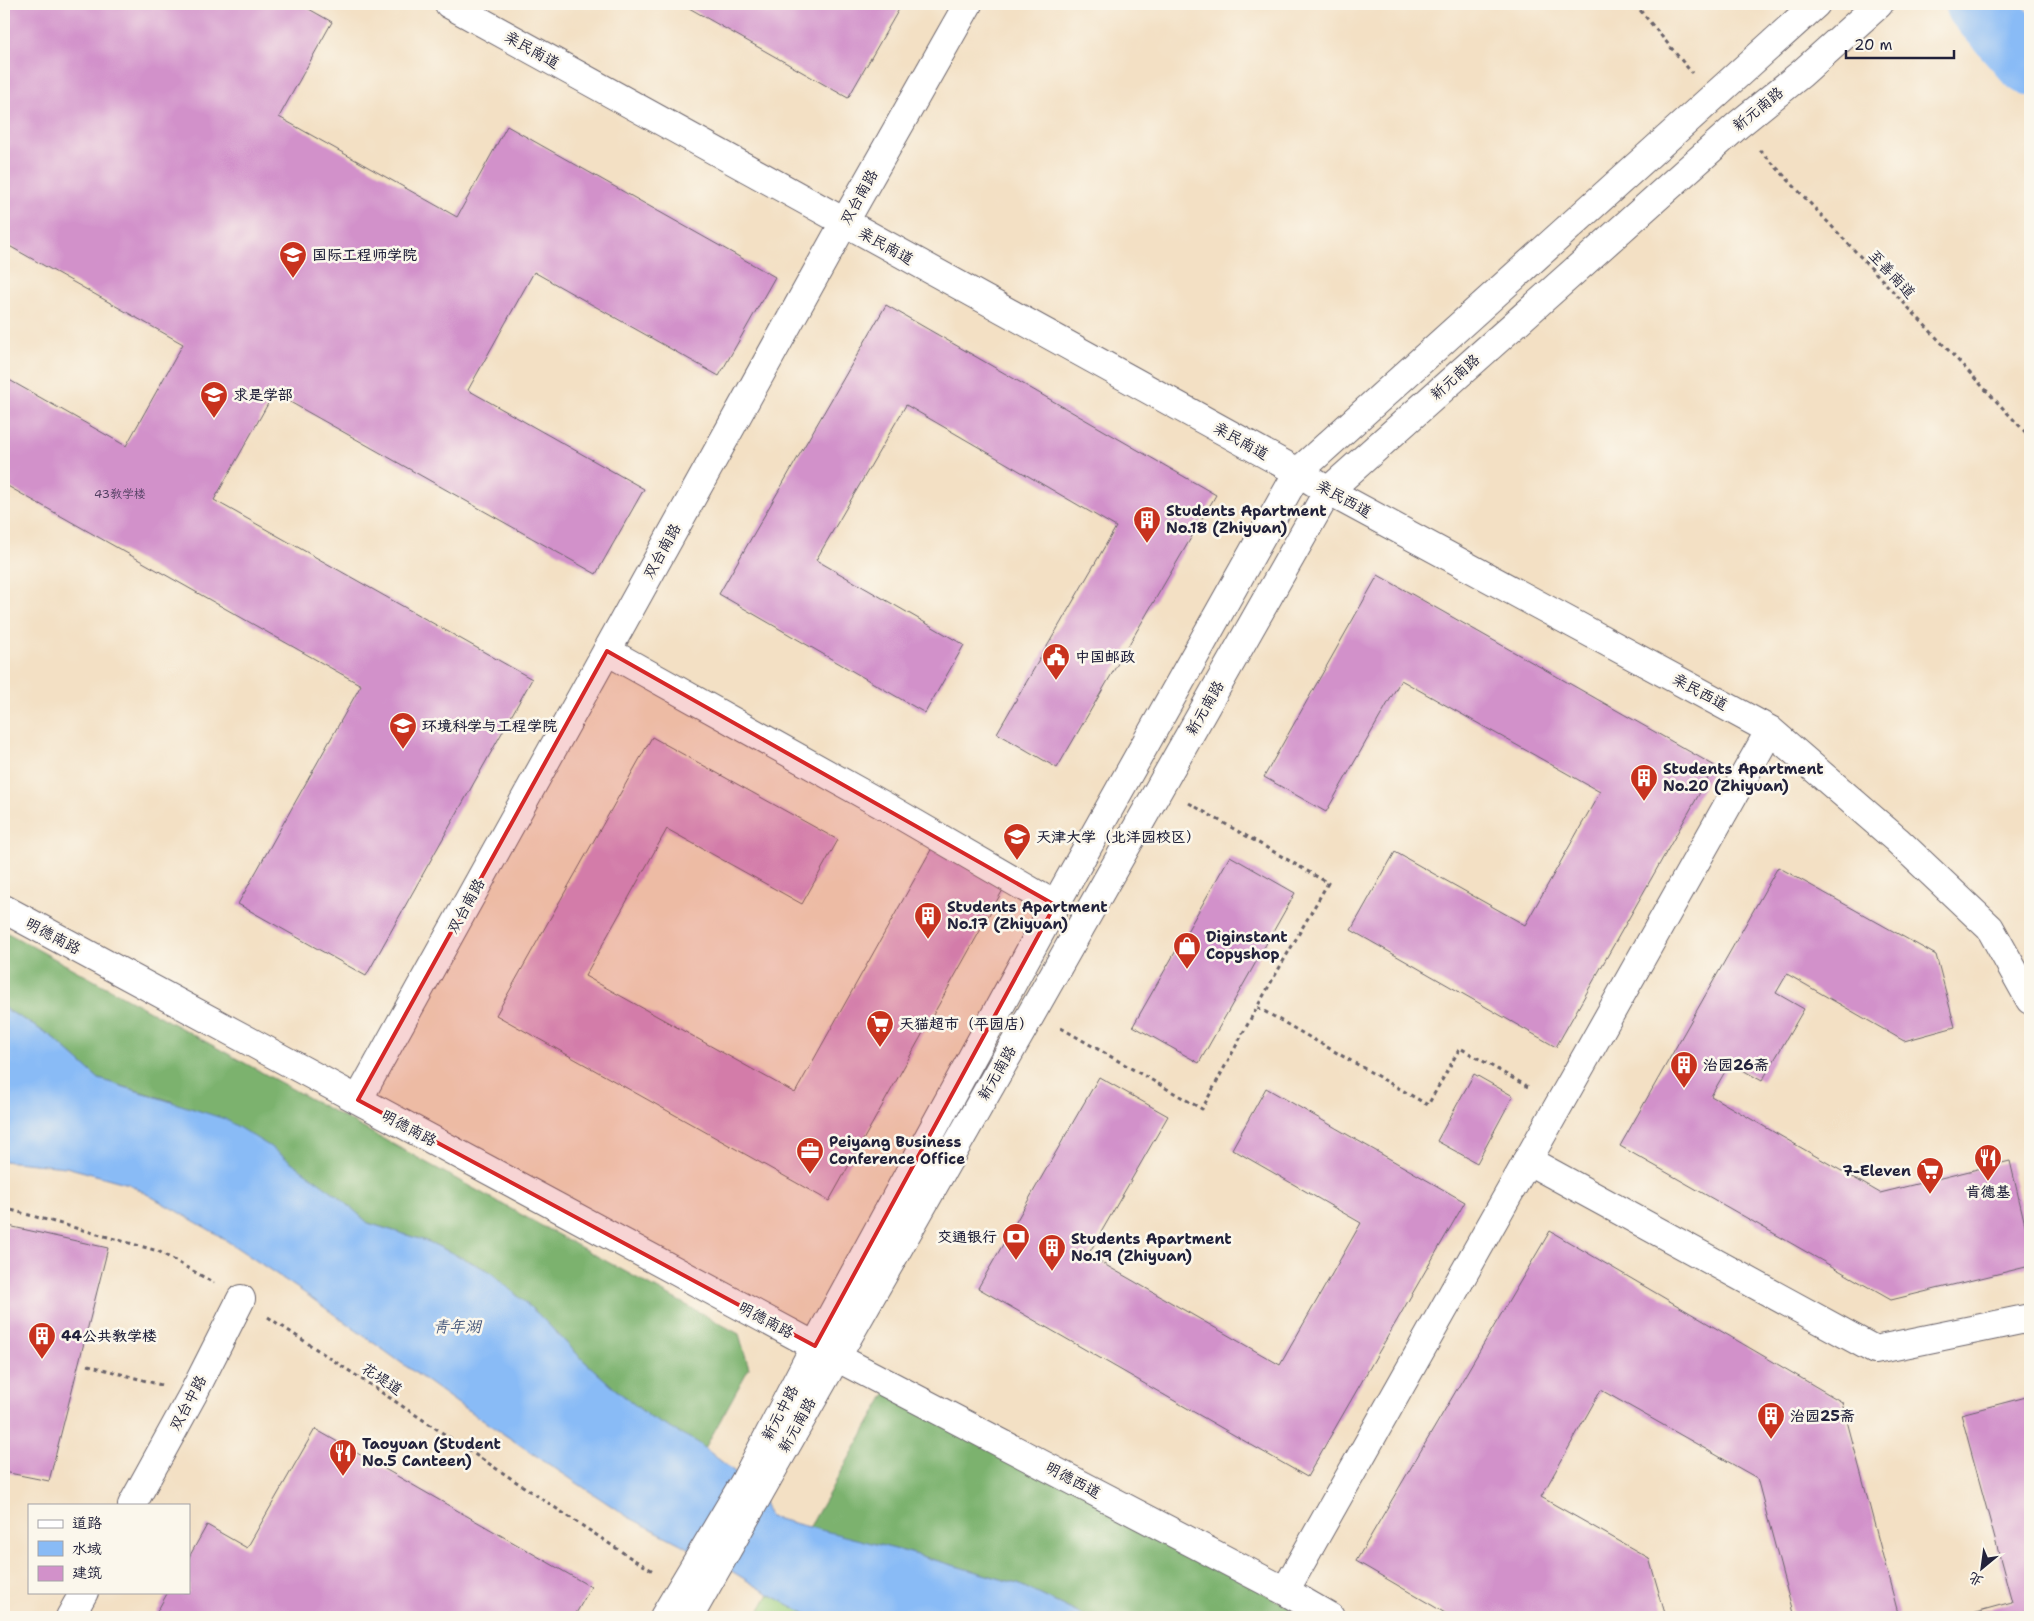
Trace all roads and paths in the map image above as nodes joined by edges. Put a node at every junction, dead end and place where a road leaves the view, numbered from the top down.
1 (449, 4) edge
2 (968, 4) edge
3 (1635, 4) edge
4 (1816, 4) edge
5 (1874, 7) edge
6 (1713, 98) junction
7 (1738, 125) junction
8 (844, 223) junction
9 (2030, 437) edge
10 (1298, 472) junction
11 (1328, 491) junction
12 (607, 651) junction
13 (1770, 730) junction
14 (1160, 786) junction
15 (1055, 905) junction
16 (4, 909) edge
17 (2030, 1000) edge
18 (1257, 1007) junction
19 (1032, 1011) junction
20 (358, 1100) junction
21 (1559, 1105) junction
22 (1527, 1160) junction
23 (4, 1208) edge
24 (241, 1299) junction
25 (2030, 1318) edge
26 (826, 1351) junction
27 (88, 1365) dead end
28 (193, 1394) junction
29 (133, 1504) edge
30 (711, 1560) junction
31 (680, 1587) junction
32 (1286, 1591) junction
33 (83, 1594) edge
34 (70, 1617) edge
35 (664, 1617) edge
36 (689, 1617) edge
37 (1330, 1617) edge

1 - 8 street, 亲民南道
2 - 8 street, 双台南路
3 - 6 path
4 - 6 street, 新元南路
5 - 7 street, 新元南路
6 - 10 street, 新元南路
7 - 9 path, 至善南道
7 - 11 street, 新元南路
8 - 10 street, 亲民南道
8 - 12 street, 双台南路
10 - 11 street, 亲民西道
10 - 15 street, 新元南路
11 - 13 street, 亲民西道
11 - 14 street, 新元南路
12 - 15 street
12 - 20 street, 双台南路
13 - 17 street, 亲民西道
13 - 21 street
14 - 18 path
14 - 19 street, 新元南路
15 - 26 street, 新元南路
16 - 20 street, 明德南路
18 - 19 path
18 - 21 path
19 - 26 street, 新元南路
20 - 26 street, 明德南路
21 - 22 street
22 - 25 street
22 - 32 street
23 - 24 path, 花堤道
24 - 28 street, 双台中路
24 - 31 path, 花堤道
26 - 30 street, 新元中路
26 - 32 street, 明德西道
27 - 28 path
28 - 29 street, 双台中路
30 - 31 street
30 - 36 street
31 - 35 street
32 - 37 street, 明德西道
33 - 34 street

